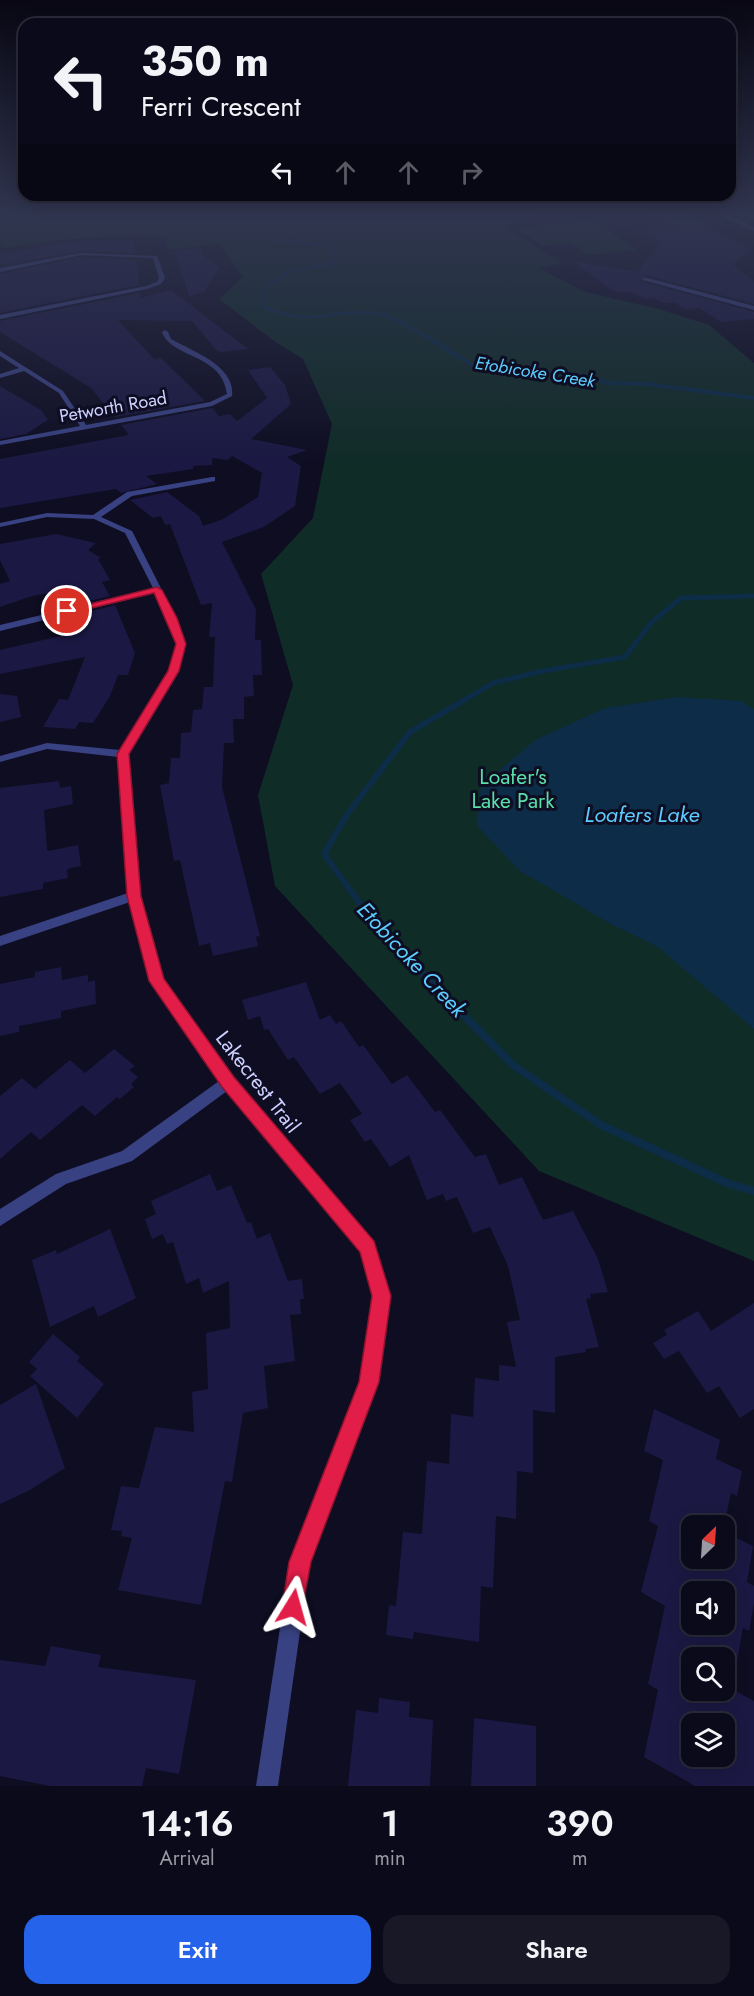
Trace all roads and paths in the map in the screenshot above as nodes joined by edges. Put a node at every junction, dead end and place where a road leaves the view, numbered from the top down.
1 (101, 296) edge
2 (710, 296) edge
3 (754, 308) edge
4 (0, 317) edge
5 (165, 332) dead end
6 (0, 353) edge
7 (23, 369) junction
8 (0, 376) edge
9 (84, 427) junction
10 (0, 443) edge
11 (212, 479) dead end
12 (95, 517) junction
13 (0, 525) edge
14 (157, 590) junction
15 (0, 628) edge
16 (123, 754) junction
17 (0, 759) edge
18 (134, 896) junction
19 (0, 941) edge
20 (228, 1082) junction
21 (0, 1218) edge
22 (267, 1786) edge

1 - 4 street
2 - 3 street
5 - 9 street, Petworth Road
6 - 7 street
7 - 8 street
7 - 9 street
9 - 10 street, Petworth Road
11 - 12 street
12 - 13 street
12 - 14 street
14 - 15 street
14 - 16 street
16 - 17 street
16 - 18 street, Lakecrest Trail
18 - 19 street
18 - 20 street, Lakecrest Trail
20 - 21 street
20 - 22 street, Lakecrest Trail

